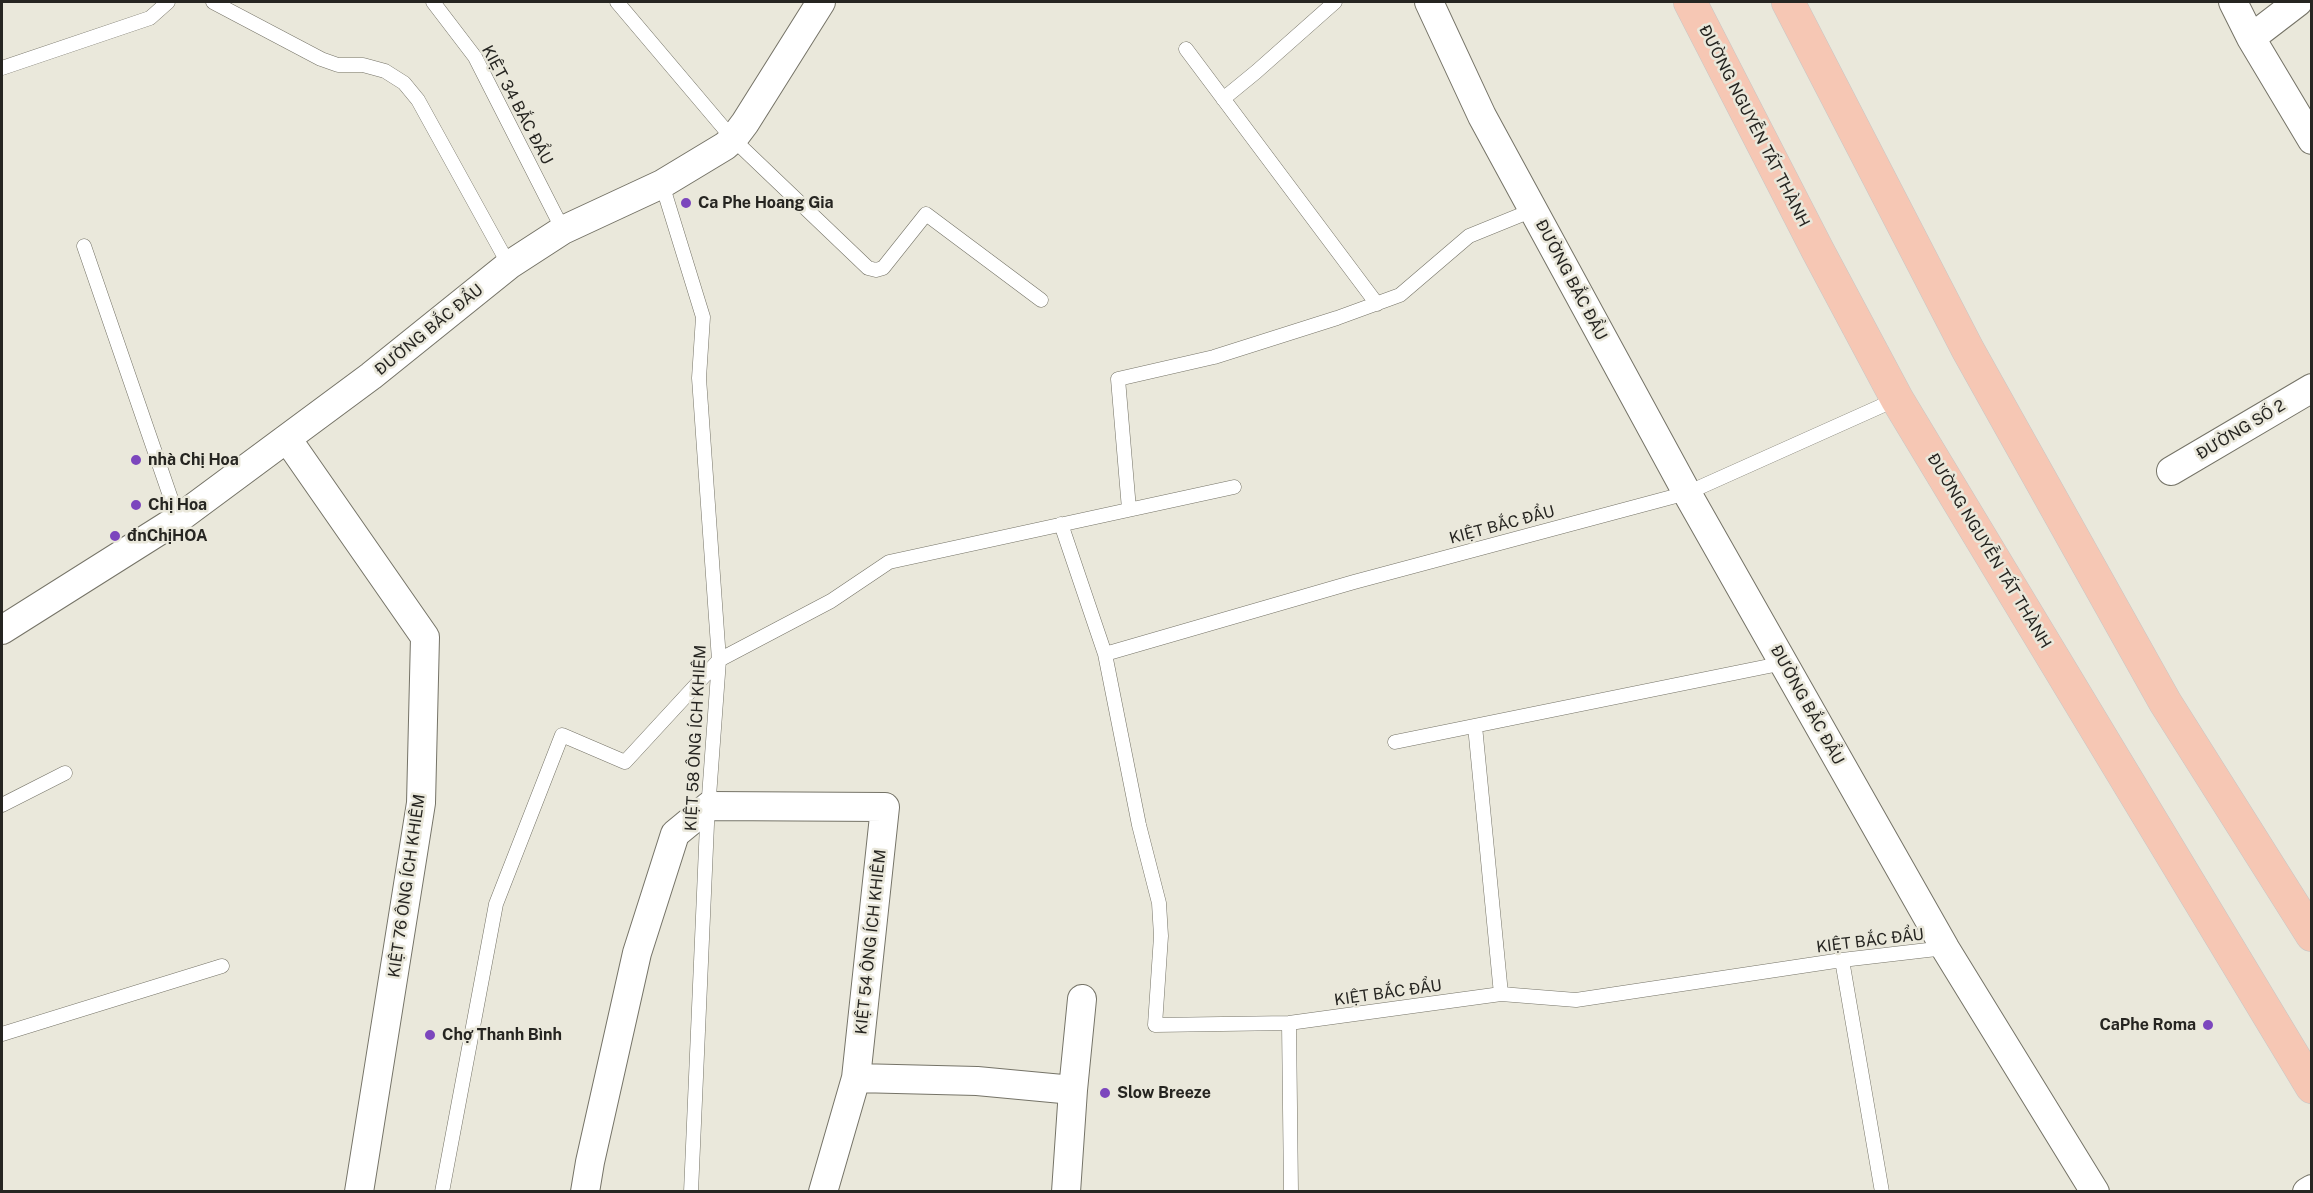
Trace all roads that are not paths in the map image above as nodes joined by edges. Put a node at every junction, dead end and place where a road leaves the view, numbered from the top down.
1 (168, 2) edge
2 (213, 2) edge
3 (433, 2) edge
4 (616, 2) edge
5 (821, 2) edge
6 (1335, 2) edge
7 (1429, 2) edge
8 (1690, 2) edge
9 (1788, 2) edge
10 (2233, 2) edge
11 (2298, 2) edge
12 (2251, 38) junction
13 (1186, 49) dead end
14 (2, 68) edge
15 (1223, 99) junction
16 (733, 139) junction
17 (2312, 140) edge
18 (662, 184) junction
19 (1533, 210) junction
20 (563, 230) junction
21 (84, 246) dead end
22 (509, 265) junction
23 (1041, 300) dead end
24 (1377, 304) junction
25 (2312, 388) edge
26 (1897, 399) junction
27 (288, 440) junction
28 (2171, 471) dead end
29 (1234, 487) dead end
30 (1687, 493) junction
31 (1129, 510) junction
32 (178, 519) junction
33 (1061, 524) junction
34 (2, 630) edge
35 (1105, 654) junction
36 (719, 660) junction
37 (1784, 663) junction
38 (1475, 726) junction
39 (1395, 742) dead end
40 (65, 773) dead end
41 (2, 805) edge
42 (709, 806) junction
43 (2312, 935) edge
44 (1945, 948) junction
45 (1842, 960) junction
46 (222, 966) dead end
47 (1501, 994) junction
48 (1082, 999) dead end
49 (1289, 1023) junction
50 (2, 1034) edge
51 (856, 1078) junction
52 (2312, 1087) edge
53 (1073, 1090) junction
54 (2312, 1189) edge
55 (359, 1191) edge
56 (442, 1191) edge
57 (585, 1191) edge
58 (691, 1191) edge
59 (823, 1191) edge
60 (1066, 1191) edge
61 (1291, 1191) edge
62 (1882, 1191) edge
63 (2095, 1191) edge
64 (2307, 1191) edge

1 - 14 lane
2 - 22 lane
3 - 20 lane, KIỆT 34 BẮC ĐẨU
4 - 16 lane
5 - 16 street, ĐƯỜNG BẮC ĐẨU
6 - 15 lane
7 - 19 street, ĐƯỜNG BẮC ĐẨU
8 - 26 main road, ĐƯỜNG NGUYỄN TẤT THÀNH
9 - 43 main road
10 - 12 street
11 - 12 street
12 - 17 street
13 - 15 lane
15 - 24 lane
16 - 18 street, ĐƯỜNG BẮC ĐẨU
16 - 23 lane
18 - 20 street, ĐƯỜNG BẮC ĐẨU
18 - 36 lane, KIỆT 58 ÔNG ÍCH KHIÊM
19 - 24 lane, ĐƯỜNG BẮC ĐẨU
19 - 30 street, ĐƯỜNG BẮC ĐẨU
20 - 22 street, ĐƯỜNG BẮC ĐẨU
21 - 32 lane
22 - 27 street, ĐƯỜNG BẮC ĐẨU
24 - 31 lane, ĐƯỜNG BẮC ĐẨU
25 - 28 street, ĐƯỜNG SỐ 2
26 - 30 lane, KIỆT BẮC ĐẨU
26 - 52 main road, ĐƯỜNG NGUYỄN TẤT THÀNH
27 - 32 street, ĐƯỜNG BẮC ĐẨU
27 - 55 street, KIỆT 76 ÔNG ÍCH KHIÊM
29 - 31 lane
30 - 35 lane, KIỆT BẮC ĐẨU
30 - 37 street, ĐƯỜNG BẮC ĐẨU
31 - 33 lane
32 - 34 street, ĐƯỜNG BẮC ĐẨU
33 - 35 lane
33 - 36 lane
35 - 49 lane, KIỆT BẮC ĐẨU
36 - 42 lane, KIỆT 58 ÔNG ÍCH KHIÊM
36 - 56 lane
37 - 38 lane
37 - 44 street, ĐƯỜNG BẮC ĐẨU
38 - 39 lane
38 - 47 lane
40 - 41 lane
42 - 51 street, KIỆT 54 ÔNG ÍCH KHIÊM
42 - 57 street
42 - 58 lane, KIỆT 58 ÔNG ÍCH KHIÊM
44 - 45 lane, KIỆT BẮC ĐẨU
44 - 63 street, ĐƯỜNG BẮC ĐẨU
45 - 47 lane, KIỆT BẮC ĐẨU
45 - 62 lane
46 - 50 lane
47 - 49 lane, KIỆT BẮC ĐẨU
48 - 53 street
49 - 61 lane
51 - 53 street
51 - 59 street, KIỆT 54 ÔNG ÍCH KHIÊM
53 - 60 street
54 - 64 street

